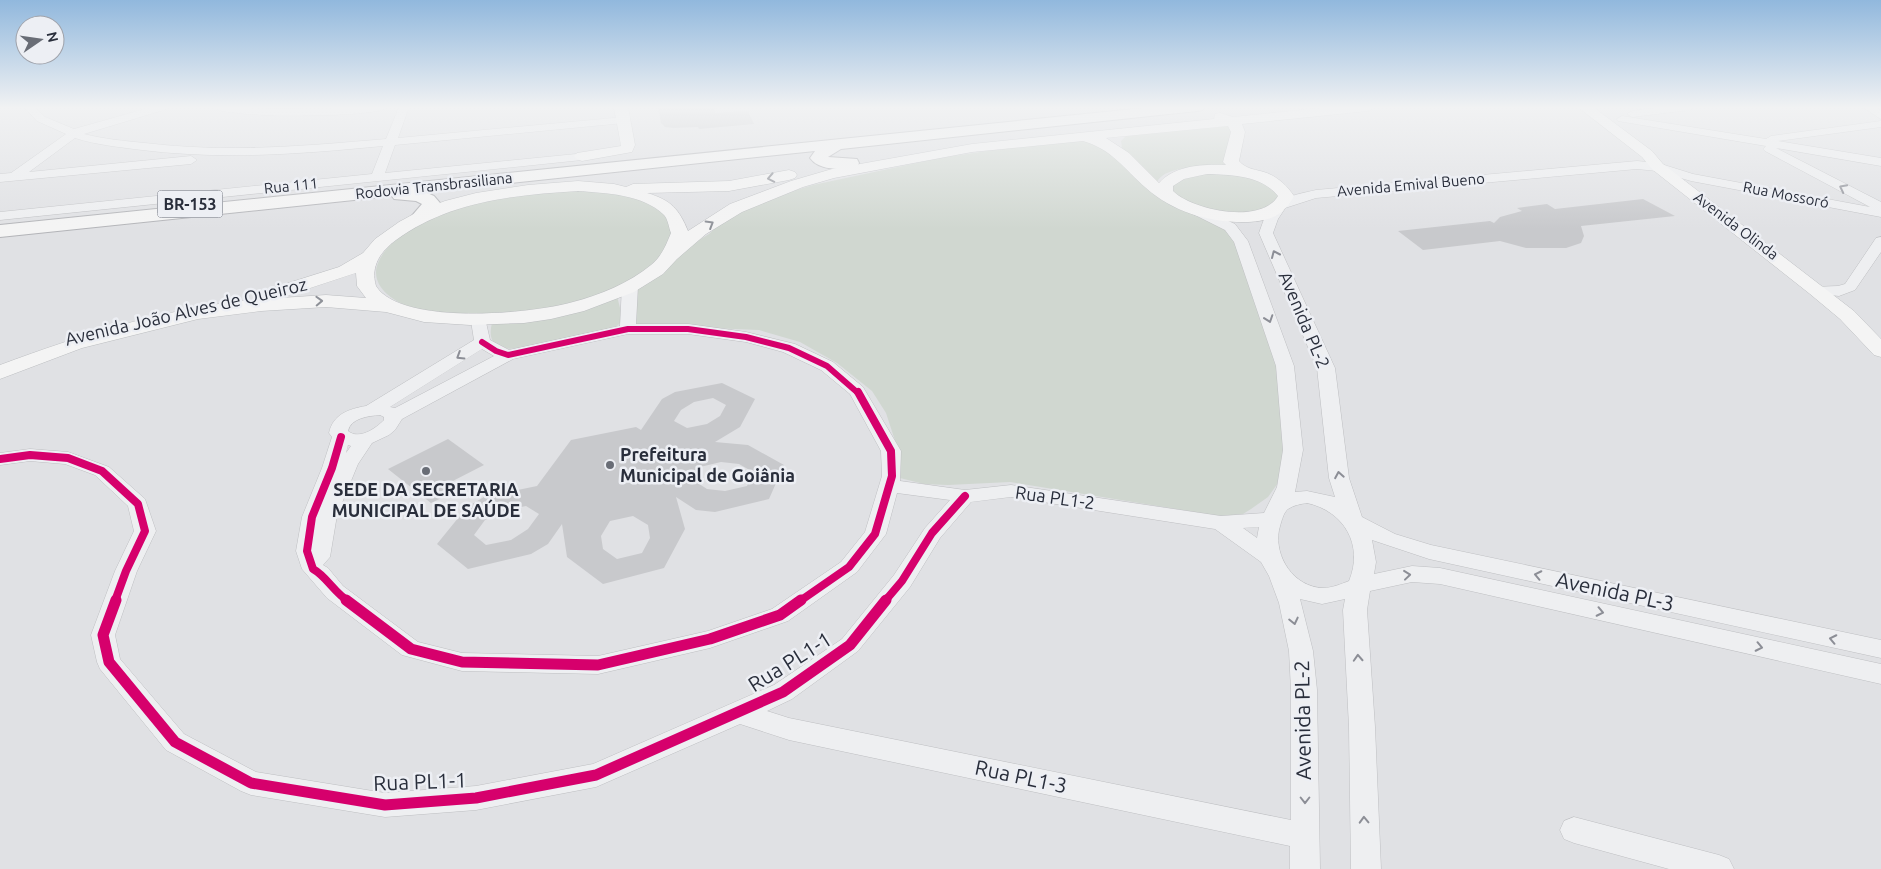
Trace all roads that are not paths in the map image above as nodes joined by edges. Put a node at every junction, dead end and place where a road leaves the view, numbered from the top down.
1 (54, 148) edge
2 (151, 148) edge
3 (326, 148) edge
4 (389, 148) edge
5 (627, 148) edge
6 (728, 148) edge
7 (809, 148) edge
8 (837, 148) edge
9 (929, 148) edge
10 (976, 148) edge
11 (1112, 148) edge
12 (1118, 148) edge
13 (1233, 148) edge
14 (1641, 148) edge
15 (1646, 148) edge
16 (1766, 148) edge
17 (1788, 148) edge
18 (1796, 149) junction
19 (1117, 151) junction
20 (187, 152) junction
21 (282, 152) junction
22 (582, 156) junction
23 (607, 159) junction
24 (1659, 161) junction
25 (176, 162) junction
26 (1881, 162) edge
27 (851, 163) junction
28 (1578, 166) junction
29 (1804, 168) junction
30 (464, 169) joint
31 (1239, 171) junction
32 (15, 177) junction
33 (1691, 177) junction
34 (0, 178) edge
35 (1389, 179) junction
36 (379, 180) junction
37 (0, 189) edge
38 (614, 189) junction
39 (1371, 189) junction
40 (1169, 196) junction
41 (1281, 201) junction
42 (1881, 207) edge
43 (1198, 211) junction
44 (1881, 213) edge
45 (0, 216) edge
46 (419, 218) junction
47 (95, 221) junction
48 (0, 224) edge
49 (0, 230) edge
50 (1881, 241) edge
51 (672, 255) junction
52 (369, 257) junction
53 (630, 286) junction
54 (1817, 290) junction
55 (1839, 291) junction
56 (388, 306) junction
57 (478, 321) junction
58 (628, 329) junction
59 (1881, 333) edge
60 (482, 342) junction
61 (1881, 351) edge
62 (508, 355) junction
63 (0, 361) edge
64 (0, 372) edge
65 (372, 410) junction
66 (394, 417) junction
67 (341, 437) junction
68 (366, 438) junction
69 (0, 459) edge
70 (889, 486) junction
71 (965, 496) junction
72 (1275, 512) junction
73 (1353, 522) junction
74 (1221, 523) junction
75 (319, 564) junction
76 (1274, 566) junction
77 (1359, 585) junction
78 (1881, 649) edge
79 (1881, 674) edge
80 (739, 713) junction
81 (1574, 830) dead end
82 (1305, 836) junction
83 (1305, 869) edge
84 (1366, 869) edge
85 (1719, 869) edge

1 - 32 street
2 - 20 street
3 - 21 street
4 - 36 street
5 - 22 main road
6 - 23 highway, Rodovia Transbrasiliana / BR-153
7 - 47 highway, Rodovia Transbrasiliana / BR-153
8 - 27 highway
9 - 27 main road
51 -> 10 main road
11 - 19 main road
12 - 19 main road
13 - 31 main road
14 - 24 main road, Avenida Olinda
15 - 24 main road, Avenida Olinda
16 - 29 street
17 - 18 street
18 - 26 street
18 - 29 street
19 - 40 main road
20 - 21 street
20 - 25 street
21 - 25 street
22 - 23 highway
22 - 30 street
23 - 36 highway, Rodovia Transbrasiliana / BR-153
24 - 28 street, Avenida Emival Bueno
24 - 33 main road, Avenida Olinda
24 - 54 main road, Avenida Olinda
25 - 32 street
27 -> 38 main road
28 - 35 street, Avenida Emival Bueno
28 - 39 street, Avenida Emival Bueno
42 -> 29 street
30 - 36 highway
31 - 40 main road
31 - 41 main road
32 - 34 street
32 - 37 street
33 - 44 street, Rua Mossoró
33 - 55 main road, Avenida Olinda
35 - 39 street
35 - 41 street, Avenida Emival Bueno
36 - 45 street, Rua 111
36 - 48 highway, Rodovia Transbrasiliana / BR-153
38 - 46 main road, Avenida João Alves de Queiroz
38 - 51 main road
39 - 41 street, Avenida Emival Bueno
40 - 43 main road
41 - 43 main road
73 -> 41 street, Avenida PL-2
43 -> 72 street, Avenida PL-2
46 - 47 highway
46 - 52 main road, Avenida João Alves de Queiroz
47 - 49 highway, Rodovia Transbrasiliana / BR-153
50 - 55 street
51 - 53 main road
52 - 56 main road
52 - 63 main road, Avenida João Alves de Queiroz
53 - 57 main road
53 - 58 street
54 - 55 street
54 - 61 main road, Avenida Olinda
55 - 59 main road, Avenida Olinda
56 - 57 main road
64 -> 56 main road, Avenida João Alves de Queiroz
57 - 60 street
58 - 62 street
58 - 70 street
60 - 62 street
60 -> 65 street
62 - 66 street
65 - 66 street
65 - 67 street
66 - 68 street
67 - 68 street
67 - 75 street
68 - 75 street
69 - 80 street, Rua PL1-1
70 - 71 street, Rua PL1-2
70 - 75 street
71 - 74 street, Rua PL1-2
71 - 80 street, Rua PL1-1
72 - 73 street
72 - 74 street, Rua PL1-2
72 - 76 street
73 - 77 street
78 -> 73 street, Avenida PL-3
74 - 76 street, Rua PL1-2
76 - 77 street
76 -> 82 street, Avenida PL-2
77 -> 79 street, Avenida PL-3
84 -> 77 street
80 - 82 street, Rua PL1-3
81 - 85 street
82 - 83 street, Avenida PL-2

